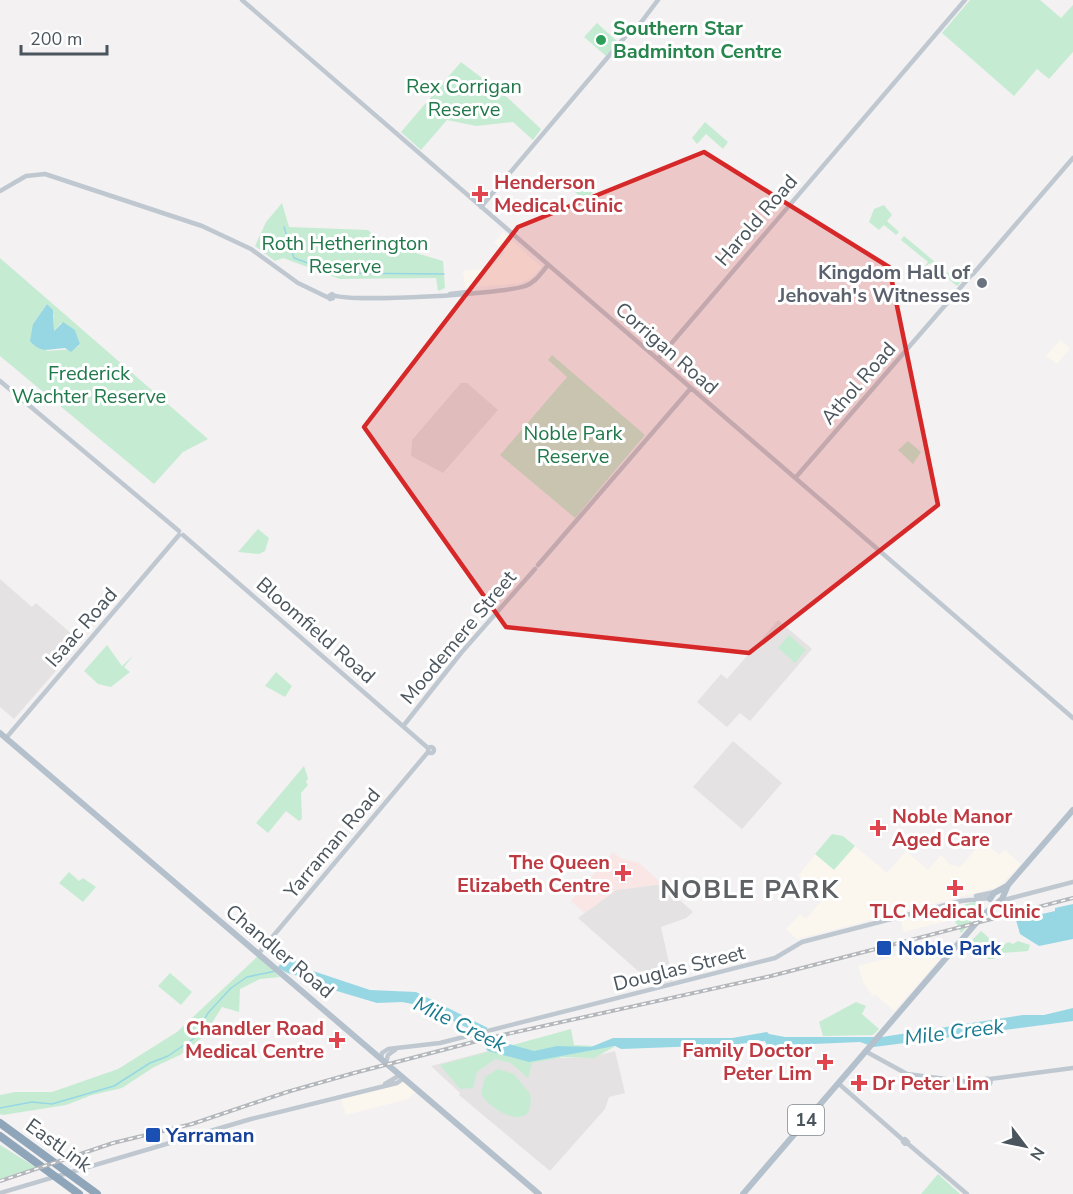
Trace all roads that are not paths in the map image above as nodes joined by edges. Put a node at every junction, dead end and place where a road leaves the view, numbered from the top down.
1 (242, 0) edge
2 (658, 0) edge
3 (965, 0) edge
4 (1073, 158) edge
5 (0, 192) edge
6 (481, 207) junction
7 (548, 265) junction
8 (657, 359) junction
9 (0, 381) edge
10 (691, 388) junction
11 (796, 477) junction
12 (180, 534) junction
13 (1073, 718) edge
14 (404, 725) junction
15 (3, 735) edge
16 (428, 750) joint
17 (1073, 810) edge
18 (1073, 882) edge
19 (1000, 896) junction
20 (981, 898) junction
21 (990, 899) junction
22 (965, 900) junction
23 (984, 912) junction
24 (258, 954) junction
25 (396, 1049) junction
26 (867, 1049) junction
27 (371, 1050) junction
28 (388, 1050) junction
29 (383, 1060) junction
30 (1073, 1068) edge
31 (402, 1076) junction
32 (838, 1083) junction
33 (1, 1123) edge
34 (0, 1136) edge
35 (0, 1193) edge
36 (79, 1194) edge
37 (98, 1194) edge
38 (538, 1194) edge
39 (743, 1194) edge
40 (967, 1194) edge

1 - 6 main road, Corrigan Road
2 - 6 main road
3 - 8 main road, Harold Road
4 - 11 main road, Athol Road
5 - 7 main road
6 - 7 main road, Corrigan Road
7 - 8 main road, Corrigan Road
8 - 10 main road, Corrigan Road
9 - 12 main road, Bloomfield Road
10 - 11 main road, Corrigan Road
10 - 14 main road, Moodemere Street
11 - 13 main road, Corrigan Road
12 - 14 main road, Bloomfield Road
12 - 15 main road, Isaac Road
14 - 16 main road, Bloomfield Road
15 - 24 main road, Chandler Road
16 - 24 main road, Yarraman Road
17 - 19 main road, 14
18 - 19 main road
19 - 21 main road
19 - 22 main road, Douglas Street
19 - 23 main road, 14
20 - 21 main road, Douglas Street
20 - 22 main road, Douglas Street
20 - 23 main road
21 - 23 main road, 14
22 - 25 main road, Douglas Street
23 - 26 main road, 14
24 - 27 main road, Chandler Road
25 - 28 main road, Douglas Street
25 - 29 main road, Douglas Street
26 - 30 main road
26 - 32 main road, 14
27 - 28 main road, Douglas Street
27 - 29 main road, Chandler Road
28 - 29 main road
29 - 31 main road, Chandler Road
31 - 35 main road
31 - 38 main road, Chandler Road
32 - 39 main road, 14
32 - 40 main road
33 - 37 highway, EastLink
34 - 36 highway, EastLink

